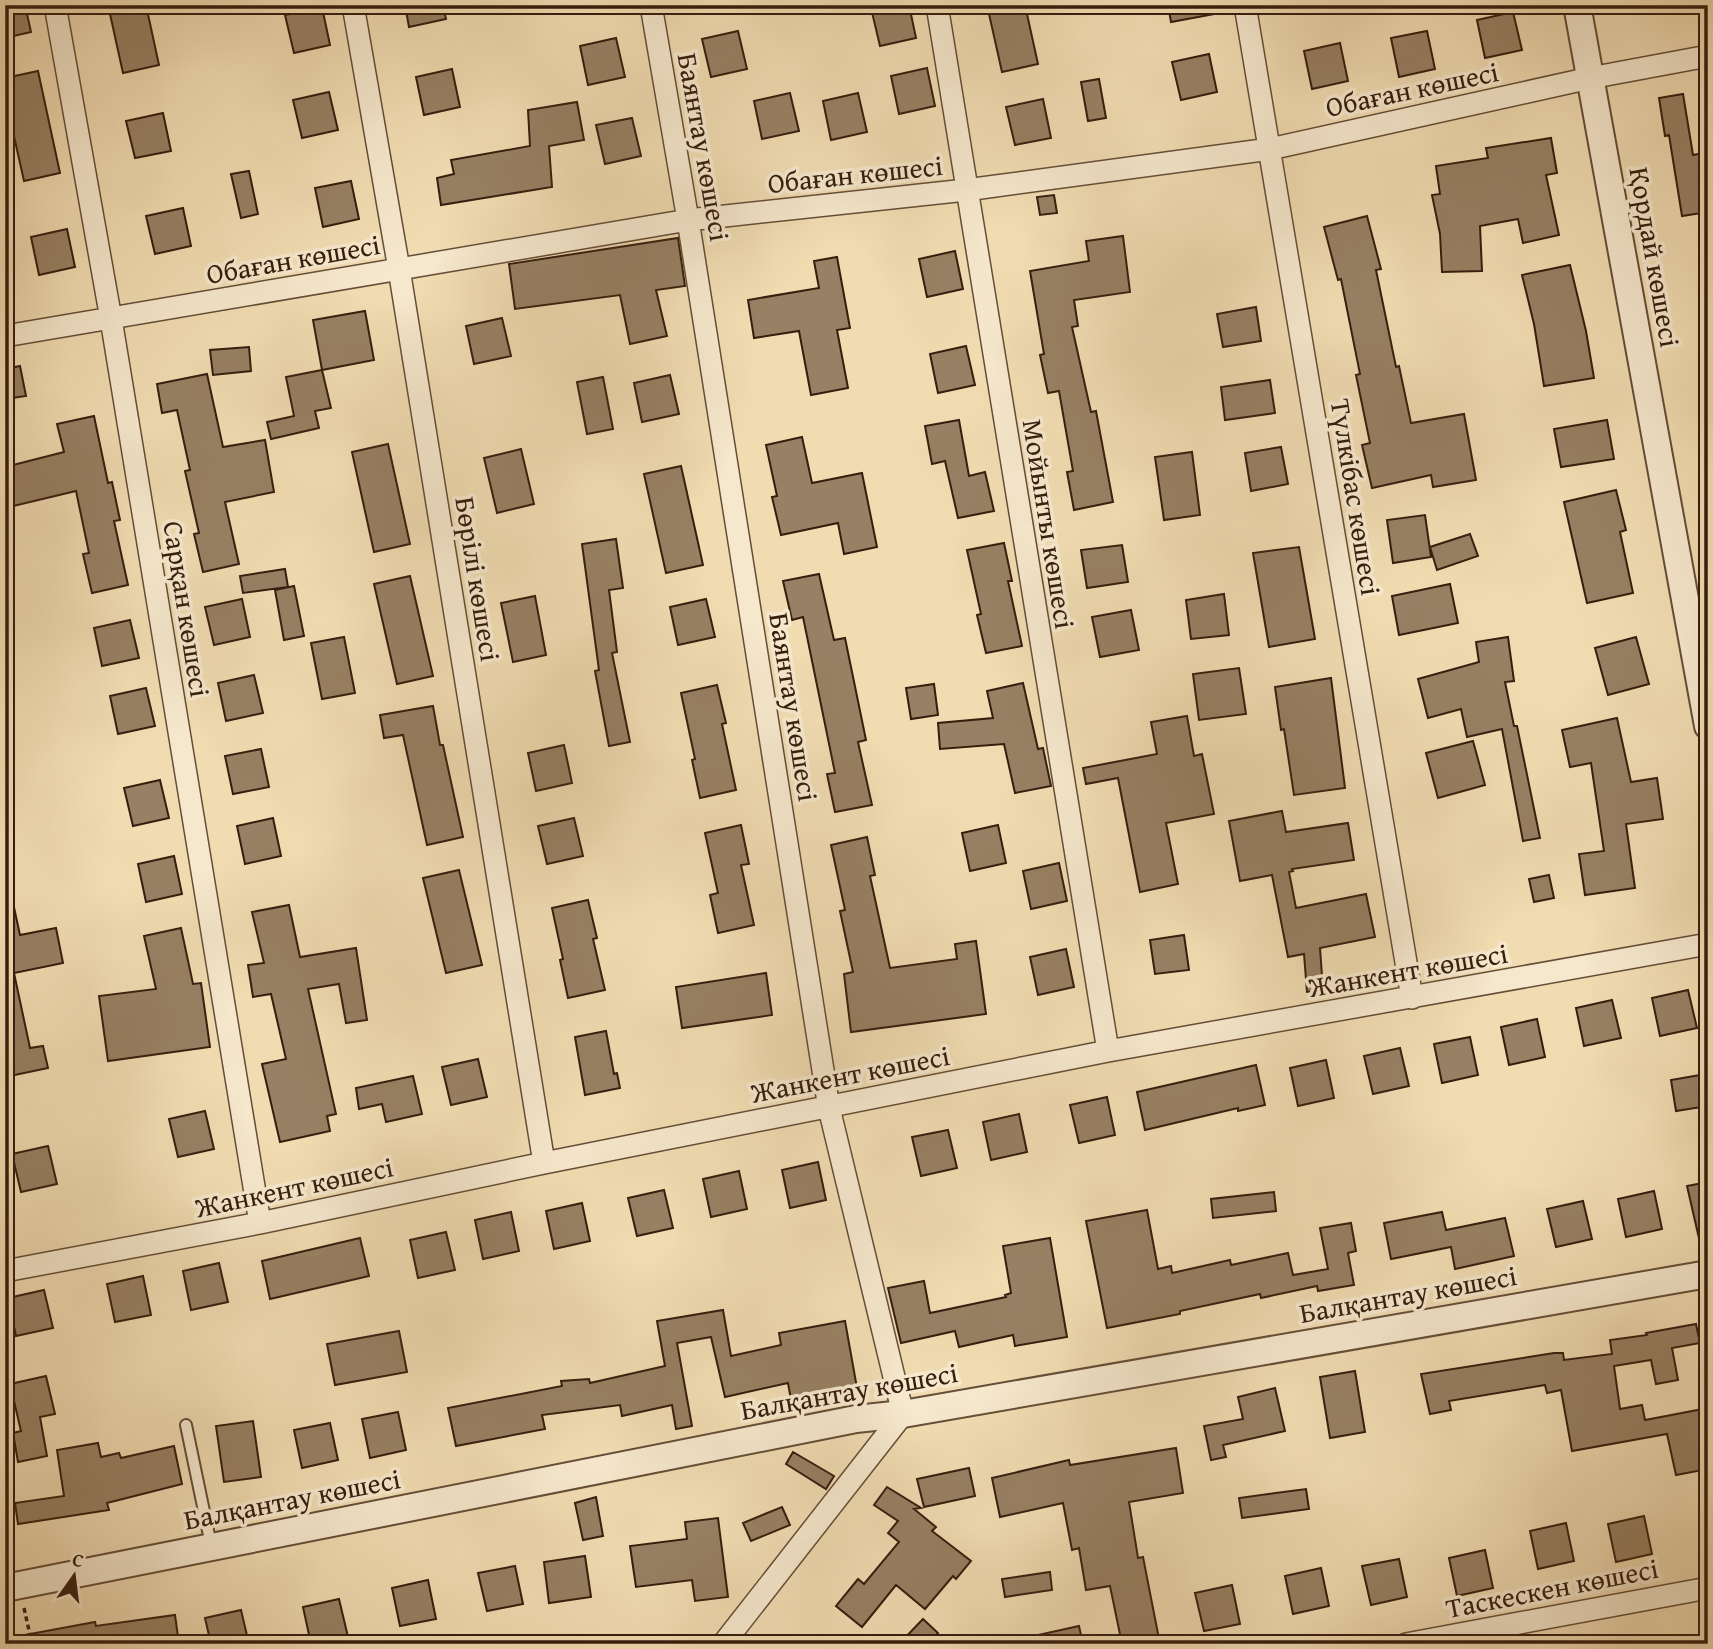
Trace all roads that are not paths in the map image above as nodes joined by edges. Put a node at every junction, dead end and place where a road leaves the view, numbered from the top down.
1 (55, 5) edge
2 (354, 5) edge
3 (651, 5) edge
4 (937, 5) edge
5 (1245, 5) edge
6 (1577, 5) edge
7 (1708, 56) edge
8 (1590, 78) junction
9 (1270, 149) junction
10 (966, 190) junction
11 (688, 220) junction
12 (399, 269) junction
13 (111, 318) junction
14 (5, 335) edge
15 (1708, 726) edge
16 (1708, 944) edge
17 (1412, 998) junction
18 (1108, 1051) junction
19 (829, 1108) junction
20 (544, 1163) junction
21 (260, 1223) junction
22 (5, 1271) edge
23 (1708, 1274) edge
24 (903, 1414) junction
25 (186, 1425) dead end
26 (211, 1547) junction
27 (13, 1587) edge
28 (1708, 1588) edge
29 (723, 1644) edge
30 (1406, 1644) edge

1 - 13 street, Сарқан көшесі
2 - 12 street, Бөрілі көшесі
3 - 11 street, Баянтау көшесі
4 - 10 street, Мойынты көшесі
5 - 9 street, Түлкібас көшесі
6 - 8 street, Қордай көшесі
7 - 8 street, Обаған көшесі
8 - 9 street, Обаған көшесі
8 - 15 street, Қордай көшесі
9 - 10 street, Обаған көшесі
9 - 17 street, Түлкібас көшесі
10 - 11 street, Обаған көшесі
10 - 18 street, Мойынты көшесі
11 - 12 street, Обаған көшесі
11 - 19 street, Баянтау көшесі
12 - 13 street, Обаған көшесі
12 - 20 street, Бөрілі көшесі
13 - 14 street, Обаған көшесі
13 - 21 street, Сарқан көшесі
16 - 17 street, Жанкент көшесі
17 - 18 street, Жанкент көшесі
18 - 19 street, Жанкент көшесі
19 - 20 street, Жанкент көшесі
19 - 24 street, Баянтау көшесі
20 - 21 street, Жанкент көшесі
21 - 22 street, Жанкент көшесі
23 - 24 street, Балқантау көшесі
24 - 26 street, Балқантау көшесі
24 - 29 street
25 - 26 lane
26 - 27 street, Балқантау көшесі
28 - 30 street, Таскескен көшесі

